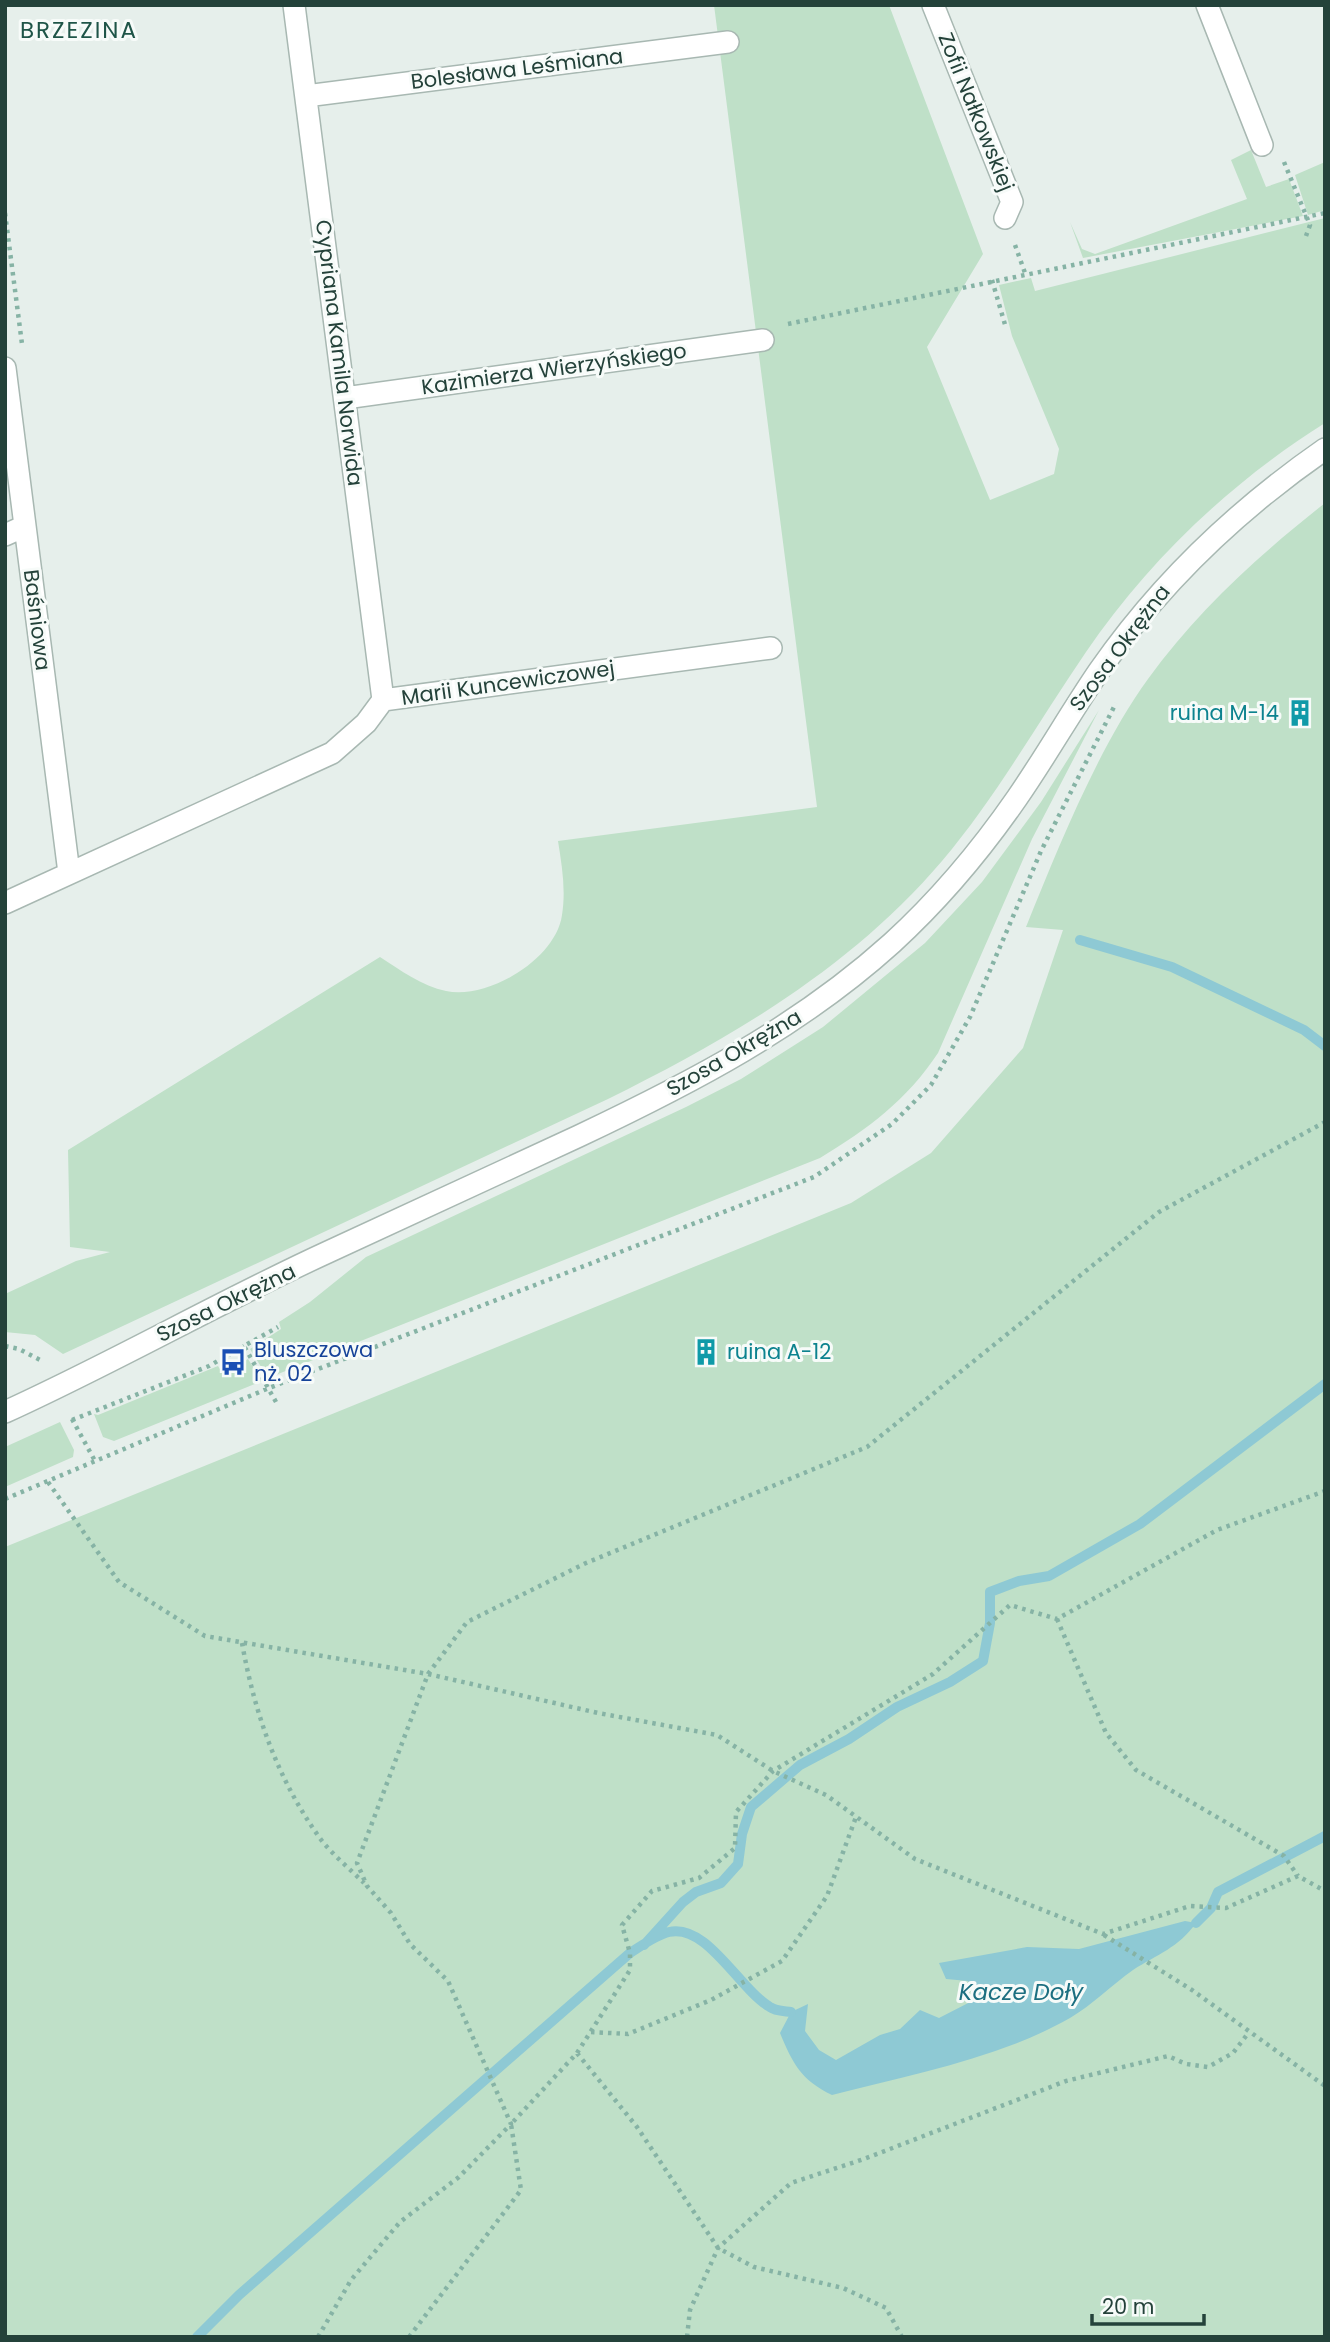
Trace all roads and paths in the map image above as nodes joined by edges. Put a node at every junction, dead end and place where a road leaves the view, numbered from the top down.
1 (294, 5) edge
2 (933, 5) edge
3 (1208, 5) edge
4 (728, 42) dead end
5 (306, 96) junction
6 (1262, 145) joint
7 (5, 213) edge
8 (1325, 213) edge
9 (1005, 218) dead end
10 (1308, 218) junction
11 (1306, 236) dead end
12 (992, 280) junction
13 (1006, 328) dead end
14 (763, 340) joint
15 (23, 349) dead end
16 (5, 368) edge
17 (345, 398) junction
18 (1325, 449) edge
19 (25, 526) junction
20 (5, 535) edge
21 (771, 648) dead end
22 (383, 700) junction
23 (69, 873) junction
24 (5, 903) edge
25 (1325, 1122) edge
26 (278, 1327) dead end
27 (5, 1346) edge
28 (244, 1346) junction
29 (43, 1363) dead end
30 (276, 1402) dead end
31 (5, 1412) edge
32 (120, 1451) dead end
33 (95, 1461) junction
34 (48, 1482) junction
35 (1325, 1491) edge
36 (5, 1499) edge
37 (1057, 1619) junction
38 (242, 1643) junction
39 (428, 1674) junction
40 (773, 1771) junction
41 (856, 1817) junction
42 (1298, 1876) junction
43 (367, 1886) junction
44 (1325, 1891) edge
45 (1103, 1934) junction
46 (591, 2032) junction
47 (1249, 2032) junction
48 (578, 2053) junction
49 (1325, 2086) edge
50 (511, 2124) junction
51 (718, 2248) junction
52 (318, 2337) edge
53 (409, 2337) edge
54 (687, 2337) edge
55 (902, 2337) edge

1 - 5 street, Cypriana Kamila Norwida
2 - 9 street, Zofii Nałkowskiej
3 - 6 street
4 - 5 street, Bolesława Leśmiana
5 - 17 street, Cypriana Kamila Norwida
6 - 10 path
7 - 15 path
8 - 10 path
10 - 11 path
10 - 12 path
12 - 13 path
12 - 14 path
14 - 17 street, Kazimierza Wierzyńskiego
16 - 19 street, Baśniowa
17 - 22 street, Cypriana Kamila Norwida
18 - 31 street, Szosa Okrężna
19 - 20 street
19 - 23 street, Baśniowa
21 - 22 street, Marii Kuncewiczowej
22 - 23 street, Marii Kuncewiczowej
23 - 24 street, Marii Kuncewiczowej
25 - 39 path
26 - 28 path
27 - 29 path
28 - 30 path
28 - 33 path
32 - 33 path
33 - 34 path
34 - 36 path
34 - 38 path
35 - 37 path
37 - 40 path
37 - 42 path
38 - 39 path
38 - 43 path
39 - 40 path
39 - 43 path
40 - 41 path
40 - 46 path
41 - 45 path
41 - 46 path
42 - 44 path
42 - 45 path
43 - 50 path
45 - 47 path
46 - 48 path
47 - 49 path
47 - 51 path
48 - 50 path
48 - 51 path
50 - 52 path
50 - 53 path
51 - 54 path
51 - 55 path

